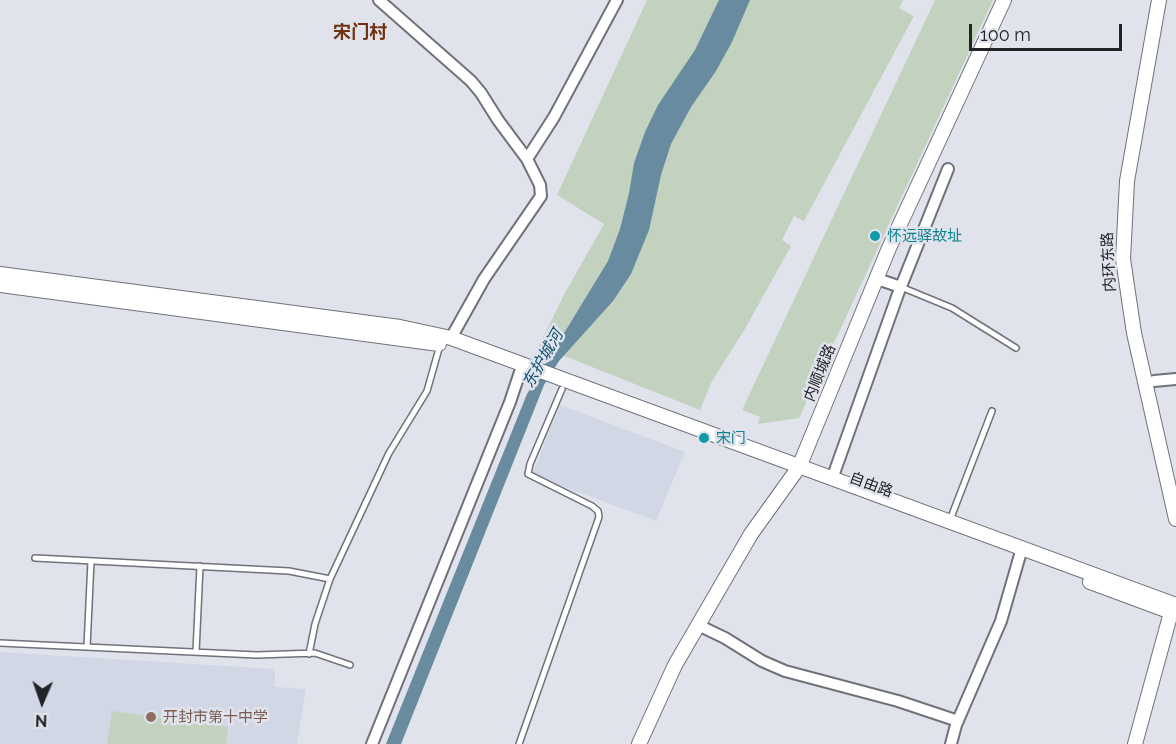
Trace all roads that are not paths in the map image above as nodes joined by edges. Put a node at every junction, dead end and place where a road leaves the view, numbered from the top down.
1 (378, 0) edge
2 (617, 0) edge
3 (1004, 0) edge
4 (1159, 0) edge
5 (1168, 0) edge
6 (527, 159) junction
7 (948, 169) dead end
8 (0, 274) edge
9 (877, 279) junction
10 (0, 285) edge
11 (901, 287) junction
12 (446, 341) junction
13 (1016, 348) dead end
14 (526, 372) junction
15 (1176, 379) edge
16 (1154, 381) junction
17 (559, 385) junction
18 (992, 411) dead end
19 (797, 470) junction
20 (1176, 478) edge
21 (832, 479) junction
22 (1176, 519) edge
23 (950, 521) junction
24 (1021, 552) junction
25 (35, 558) dead end
26 (91, 561) junction
27 (200, 566) junction
28 (330, 579) junction
29 (1175, 605) edge
30 (698, 625) junction
31 (1176, 628) edge
32 (0, 643) edge
33 (87, 647) junction
34 (196, 652) junction
35 (309, 654) junction
36 (350, 665) dead end
37 (958, 721) junction
38 (372, 744) edge
39 (519, 744) edge
40 (639, 744) edge
41 (951, 744) edge
42 (1135, 744) edge
43 (1143, 744) edge

1 - 6 street
2 - 6 street
3 - 9 street, 内顺城路
4 - 22 street, 内环东路
5 - 16 street, 内环东路
6 - 12 street
7 - 11 street
8 - 12 street
9 - 11 street
9 - 19 street, 内顺城路
10 - 12 street
11 - 13 lane
11 - 21 street
12 - 14 street, 自由路
12 - 28 lane
14 - 17 street, 自由路
14 - 38 street
15 - 16 street
16 - 20 street, 内环东路
17 - 19 street, 自由路
17 - 39 lane
18 - 23 lane
19 - 21 street, 自由路
19 - 24 street, 自由路
19 - 30 street, 内顺城路
21 - 23 street, 自由路
23 - 24 street, 自由路
24 - 29 street, 自由路
24 - 37 street
25 - 26 lane
26 - 27 lane
26 - 33 lane
27 - 28 lane
27 - 34 lane
28 - 35 lane
29 - 42 street
30 - 37 street
30 - 40 street, 内顺城路
31 - 43 street
32 - 33 lane
33 - 34 lane
34 - 35 lane
35 - 36 lane
37 - 41 street

